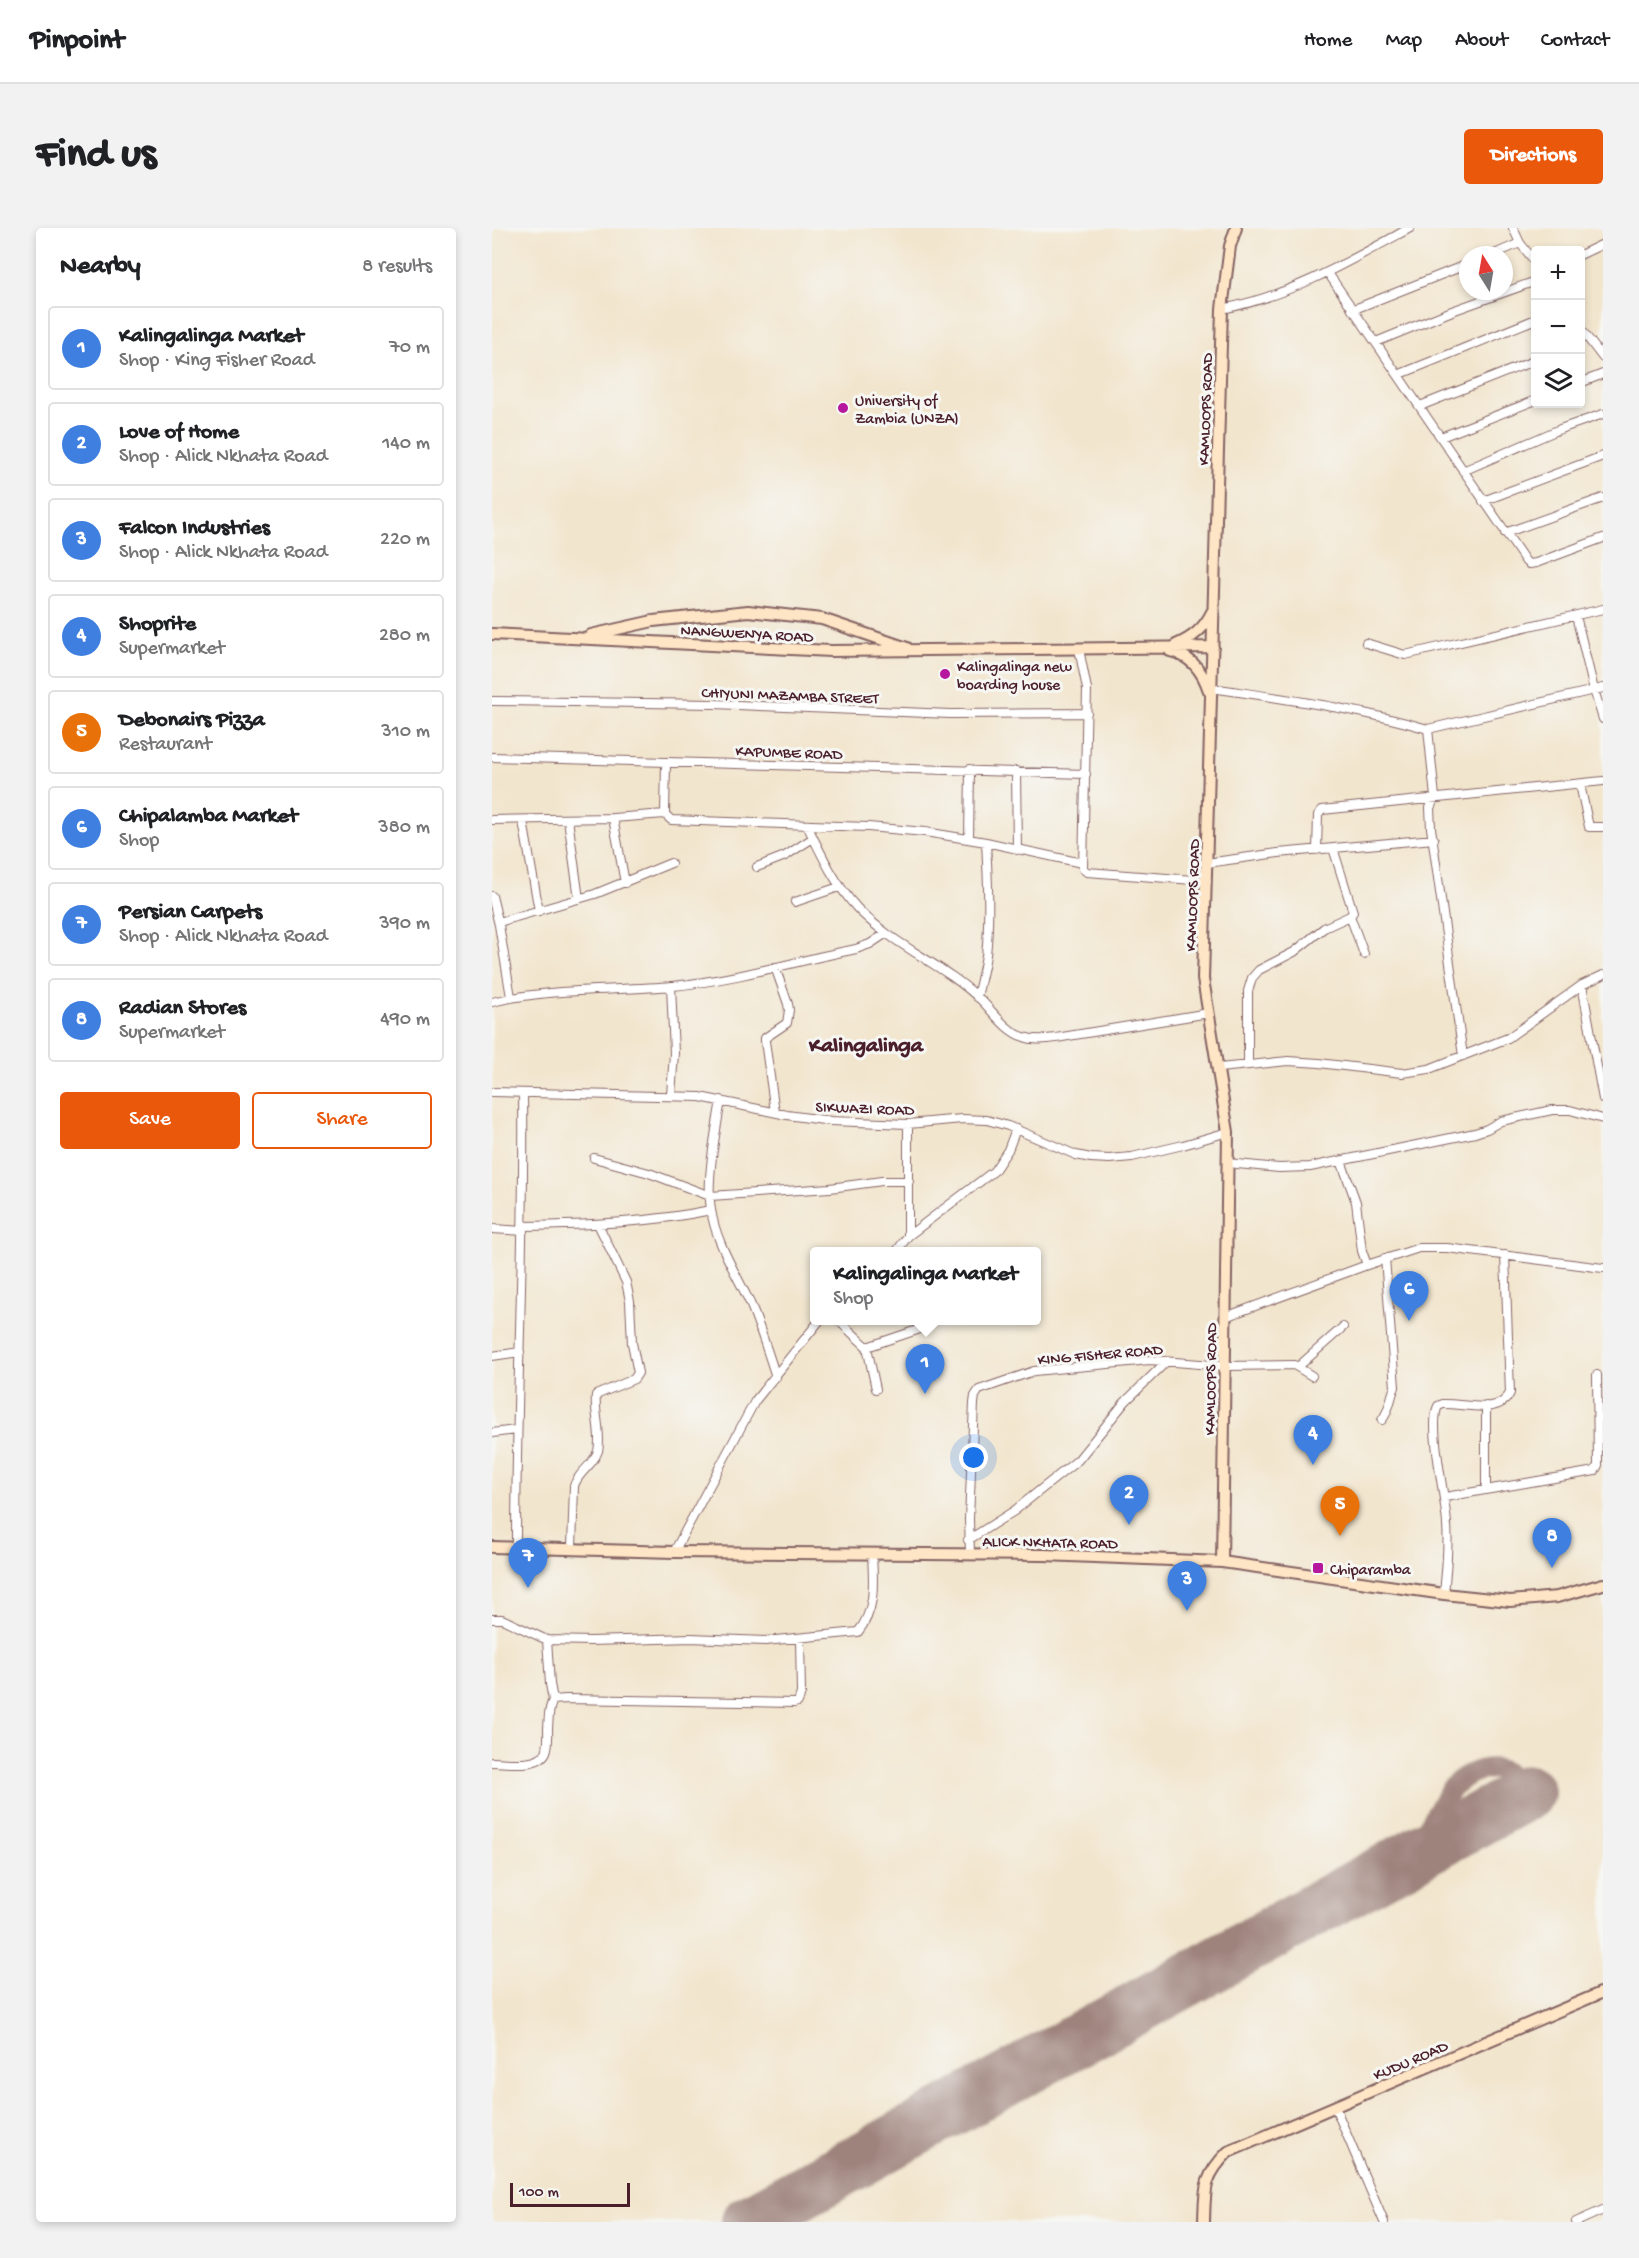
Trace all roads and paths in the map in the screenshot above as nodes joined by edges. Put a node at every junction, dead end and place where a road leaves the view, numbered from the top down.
1 (1236, 228) edge
2 (1410, 228) edge
3 (1513, 228) edge
4 (1520, 243) junction
5 (1603, 244) edge
6 (1513, 246) edge
7 (1585, 253) edge
8 (1531, 257) edge
9 (1459, 268) edge
10 (1328, 273) junction
11 (1531, 283) edge
12 (1222, 309) junction
13 (1352, 310) junction
14 (1531, 321) edge
15 (1585, 340) edge
16 (1376, 342) junction
17 (1603, 358) edge
18 (1531, 362) edge
19 (1603, 374) edge
20 (1398, 375) junction
21 (1585, 381) edge
22 (1531, 402) edge
23 (1420, 406) junction
24 (1603, 414) edge
25 (1441, 437) junction
26 (1603, 456) edge
27 (1463, 471) junction
28 (1603, 498) edge
29 (1483, 501) junction
30 (1505, 533) junction
31 (1603, 538) edge
32 (1214, 608) junction
33 (1603, 609) edge
34 (1576, 616) junction
35 (492, 634) edge
36 (576, 638) junction
37 (1366, 643) dead end
38 (1213, 647) junction
39 (1079, 649) junction
40 (1161, 649) junction
41 (917, 651) junction
42 (1212, 688) junction
43 (1603, 688) edge
44 (1594, 690) junction
45 (492, 701) edge
46 (1210, 707) junction
47 (1087, 714) junction
48 (1603, 719) edge
49 (1428, 729) junction
50 (492, 757) edge
51 (666, 762) junction
52 (970, 769) junction
53 (1016, 771) junction
54 (1086, 774) junction
55 (1603, 781) edge
56 (1580, 784) junction
57 (1436, 797) junction
58 (665, 814) junction
59 (613, 818) junction
60 (568, 819) junction
61 (492, 820) edge
62 (523, 821) junction
63 (807, 825) junction
64 (1603, 827) edge
65 (813, 838) junction
66 (969, 839) junction
67 (1434, 839) junction
68 (986, 842) junction
69 (1333, 848) junction
70 (1017, 850) junction
71 (1317, 850) junction
72 (671, 863) dead end
73 (1082, 863) junction
74 (1207, 863) junction
75 (757, 867) dead end
76 (1207, 881) junction
77 (625, 883) junction
78 (839, 887) junction
79 (492, 896) edge
80 (579, 899) junction
81 (795, 902) dead end
82 (539, 911) junction
83 (1350, 916) junction
84 (497, 924) edge
85 (885, 934) junction
86 (1364, 954) dead end
87 (775, 967) junction
88 (1603, 975) edge
89 (1582, 985) junction
90 (671, 986) junction
91 (511, 997) junction
92 (977, 997) junction
93 (492, 1002) edge
94 (1209, 1013) junction
95 (1463, 1056) junction
96 (1248, 1064) junction
97 (1219, 1068) junction
98 (492, 1092) edge
99 (523, 1093) junction
100 (671, 1095) junction
101 (1603, 1099) edge
102 (721, 1100) junction
103 (775, 1112) junction
104 (1603, 1119) edge
105 (908, 1124) junction
106 (1016, 1129) junction
107 (1228, 1131) junction
108 (594, 1158) dead end
109 (1341, 1161) junction
110 (1227, 1163) junction
111 (909, 1181) junction
112 (710, 1196) junction
113 (711, 1210) junction
114 (598, 1224) junction
115 (492, 1229) edge
116 (523, 1229) junction
117 (908, 1236) junction
118 (899, 1247) edge
119 (1505, 1255) junction
120 (1385, 1258) junction
121 (1367, 1264) junction
122 (1603, 1268) edge
123 (1225, 1317) junction
124 (816, 1325) edge
125 (843, 1325) edge
126 (1343, 1327) dead end
127 (923, 1328) dead end
128 (867, 1347) junction
129 (520, 1352) junction
130 (492, 1356) edge
131 (1167, 1361) junction
132 (1225, 1366) junction
133 (1299, 1366) junction
134 (1597, 1375) dead end
135 (1312, 1376) dead end
136 (776, 1377) junction
137 (876, 1389) dead end
138 (1486, 1406) junction
139 (1382, 1420) dead end
140 (516, 1430) junction
141 (492, 1433) edge
142 (1486, 1490) junction
143 (1445, 1497) junction
144 (968, 1540) junction
145 (492, 1547) edge
146 (516, 1547) junction
147 (572, 1548) junction
148 (674, 1552) junction
149 (872, 1553) junction
150 (970, 1554) junction
151 (1222, 1562) junction
152 (1603, 1584) edge
153 (1444, 1594) junction
154 (492, 1619) edge
155 (800, 1639) junction
156 (547, 1640) junction
157 (553, 1700) junction
158 (492, 1762) edge
159 (1603, 1992) edge
160 (1335, 2107) junction
161 (1603, 2210) edge
162 (1204, 2222) edge
163 (1384, 2222) edge
164 (1576, 2222) edge

1 - 12 main road, KAMLOOPS ROAD
2 - 10 street
3 - 4 street
4 - 6 street
4 - 8 street
5 - 7 street
9 - 13 street
10 - 12 street
10 - 13 street
11 - 16 street
12 - 32 main road, KAMLOOPS ROAD
13 - 16 street
14 - 20 street
15 - 17 street
16 - 20 street
18 - 23 street
19 - 21 street
20 - 23 street
22 - 25 street
23 - 25 street
24 - 27 street
25 - 27 street
26 - 29 street
27 - 29 street
28 - 30 street
29 - 30 street
30 - 31 street
32 - 38 main road, KAMLOOPS ROAD
32 - 40 main road
33 - 34 street
34 - 37 street
34 - 44 street
35 - 36 main road, NANGWENYA ROAD
36 - 41 main road, NANGWENYA ROAD
36 - 41 main road, NANGWENYA ROAD
38 - 40 main road, NANGWENYA ROAD
38 - 42 main road, KAMLOOPS ROAD
39 - 40 main road, NANGWENYA ROAD
39 - 41 main road, NANGWENYA ROAD
39 - 47 street
40 - 46 main road
42 - 46 main road, KAMLOOPS ROAD
42 - 49 street
43 - 44 street
44 - 48 street
44 - 49 street
45 - 47 street, CHIYUNI MAZAMBA STREET
46 - 74 main road, KAMLOOPS ROAD
47 - 54 street
49 - 57 street
50 - 51 street, KAPUMBE ROAD
51 - 52 street, KAPUMBE ROAD
51 - 58 street
52 - 53 street, KAPUMBE ROAD
52 - 66 street
53 - 54 street, KAPUMBE ROAD
53 - 70 street
54 - 73 street
55 - 56 street
56 - 57 street
56 - 64 street
57 - 67 street
57 - 71 street
58 - 59 street
58 - 63 street
59 - 60 street
59 - 77 street
60 - 62 street
60 - 80 street
61 - 62 street
62 - 82 street
63 - 65 street
63 - 66 street
65 - 75 street
65 - 78 street
66 - 68 street
67 - 69 street
67 - 95 street
68 - 70 street
68 - 92 street
69 - 71 street
69 - 83 street
70 - 73 street
71 - 74 street
72 - 77 street
73 - 76 street
74 - 76 main road, KAMLOOPS ROAD
76 - 94 main road, KAMLOOPS ROAD
77 - 80 street
78 - 81 street
78 - 85 street
79 - 84 street
80 - 82 street
82 - 84 street
83 - 86 street
83 - 96 street
84 - 91 street
85 - 87 street
85 - 92 street
87 - 90 street
87 - 103 street
88 - 89 street
89 - 95 street
89 - 101 street
90 - 91 street
90 - 100 street
91 - 93 street
92 - 94 street
94 - 97 main road, KAMLOOPS ROAD
95 - 96 street
96 - 97 street
97 - 107 main road, KAMLOOPS ROAD
98 - 99 street, SIKWAZI ROAD
99 - 100 street, SIKWAZI ROAD
99 - 116 street
100 - 102 street, SIKWAZI ROAD
102 - 103 street, SIKWAZI ROAD
102 - 112 street
103 - 105 street, SIKWAZI ROAD
104 - 109 street
105 - 106 street, SIKWAZI ROAD
105 - 111 street
106 - 107 street, SIKWAZI ROAD
106 - 117 street
107 - 110 main road, KAMLOOPS ROAD
108 - 112 street
109 - 110 street
109 - 121 street
110 - 123 main road, KAMLOOPS ROAD
111 - 112 street
111 - 117 street
112 - 113 street
113 - 114 street
113 - 136 street
114 - 116 street
114 - 147 street
115 - 116 street
116 - 129 street
117 - 118 street
119 - 120 street
119 - 122 street
119 - 138 street
120 - 121 street
120 - 139 street
121 - 123 street
123 - 132 main road, KAMLOOPS ROAD
124 - 136 street
125 - 128 street
126 - 133 street
127 - 128 street
128 - 137 street
129 - 130 street
129 - 140 street
131 - 132 street, KING FISHER ROAD
131 - 144 street
131 - 144 street, KING FISHER ROAD
132 - 133 street, KING FISHER ROAD
132 - 151 main road, KAMLOOPS ROAD
133 - 135 street
134 - 142 street
136 - 148 street
138 - 142 street
138 - 143 street
140 - 141 street
140 - 146 street
142 - 143 street
143 - 153 street
144 - 150 street
145 - 146 main road, ALICK NKHATA ROAD
146 - 147 main road, ALICK NKHATA ROAD
147 - 148 main road, ALICK NKHATA ROAD
148 - 149 main road, ALICK NKHATA ROAD
149 - 150 main road, ALICK NKHATA ROAD
149 - 155 street
150 - 151 main road, ALICK NKHATA ROAD
151 - 153 main road, ALICK NKHATA ROAD
152 - 153 main road, ALICK NKHATA ROAD
154 - 156 street
155 - 156 street
155 - 157 street
156 - 157 street
157 - 158 street
159 - 160 main road, KUDU ROAD
160 - 162 main road, KUDU ROAD
160 - 163 street
161 - 164 street

